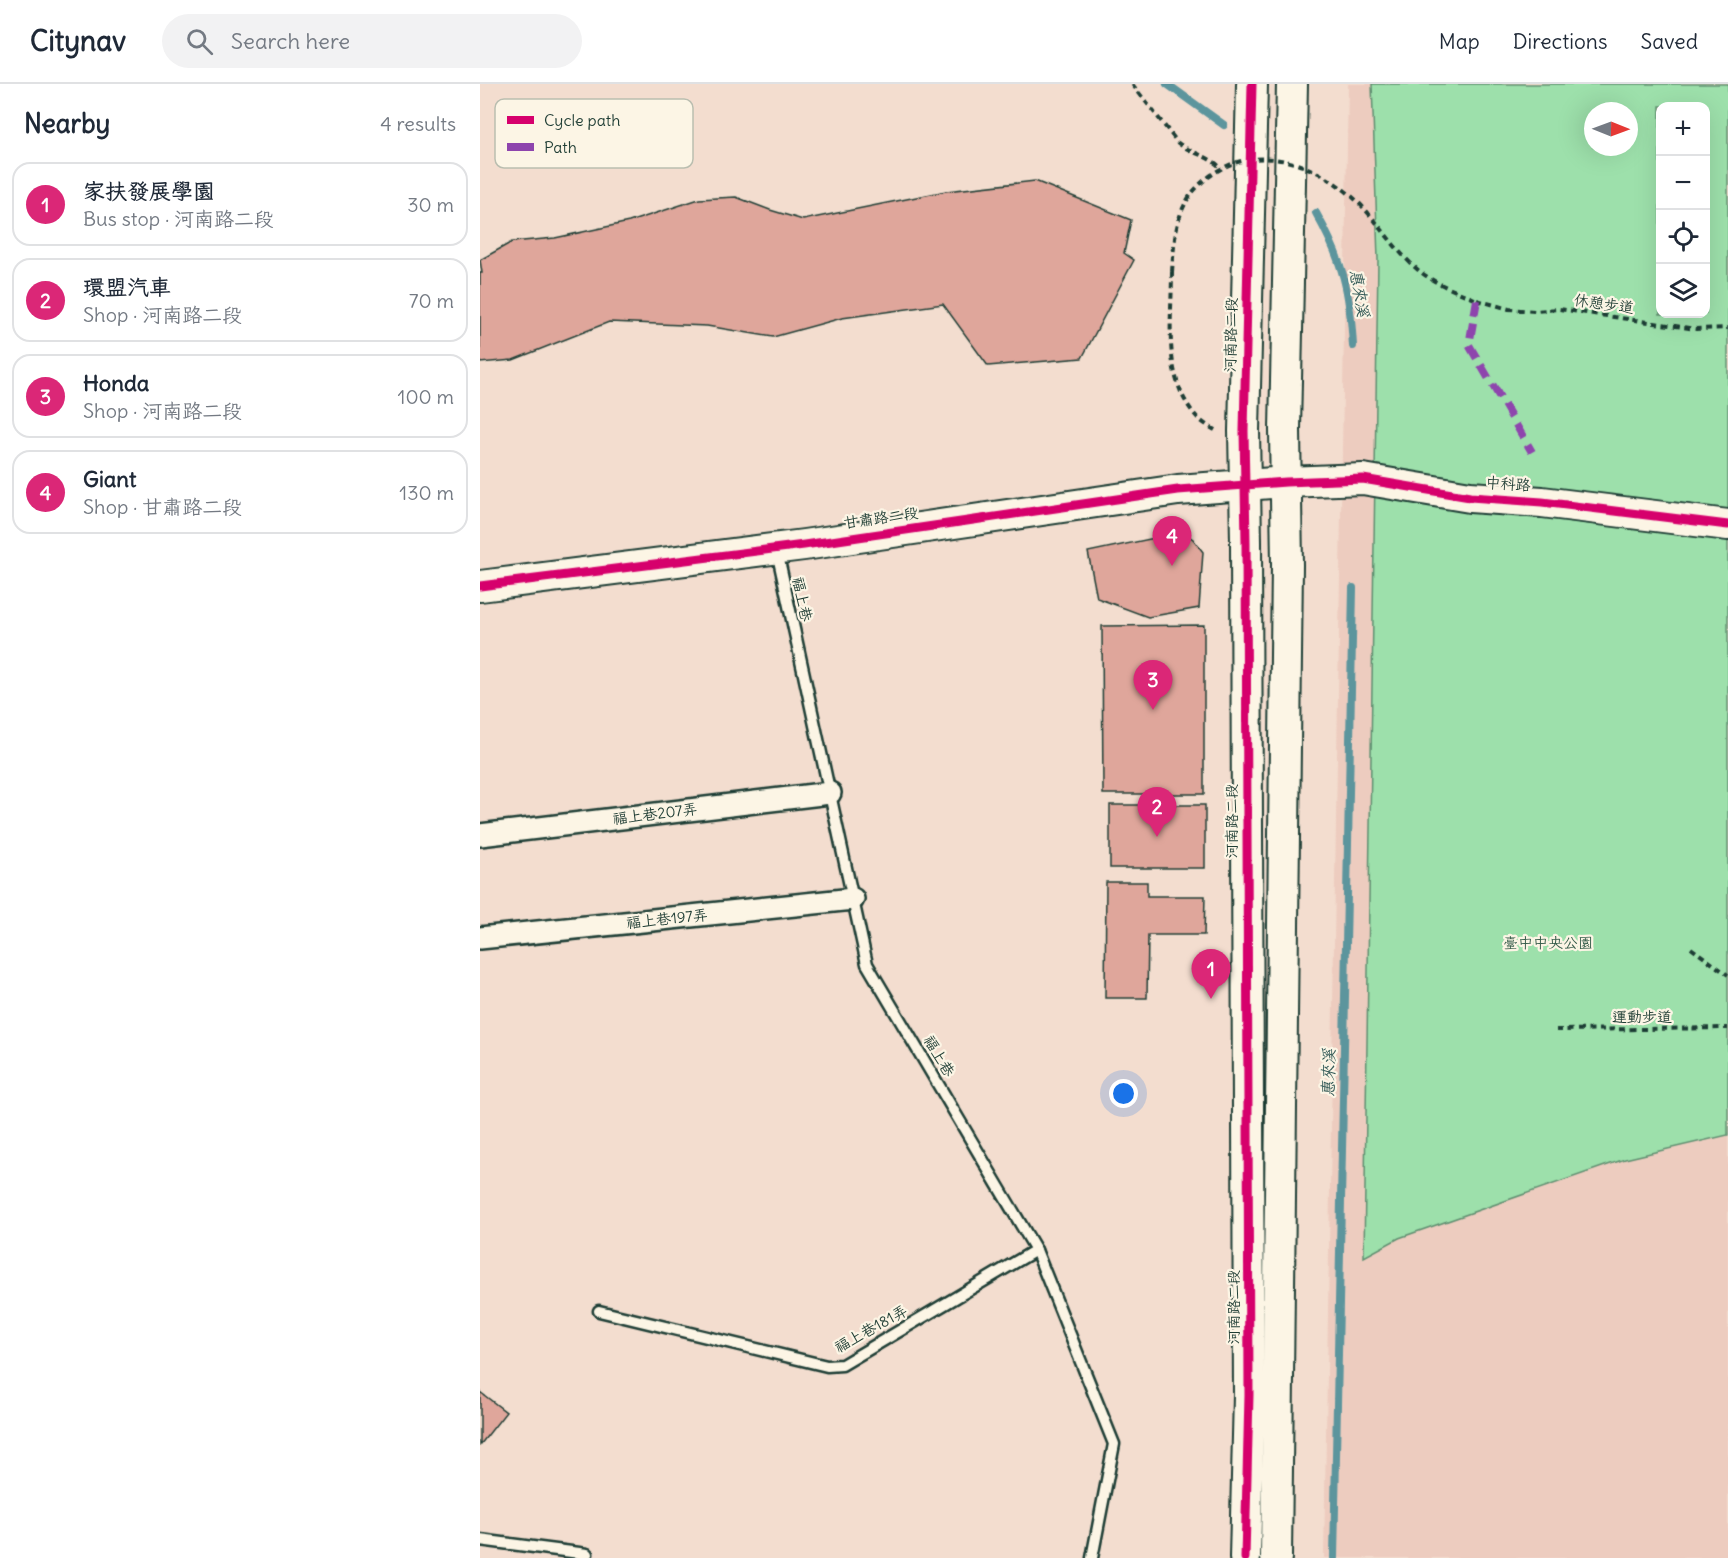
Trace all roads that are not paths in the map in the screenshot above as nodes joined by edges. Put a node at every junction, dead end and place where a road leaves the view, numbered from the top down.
1 (1252, 84) edge
2 (1292, 84) edge
3 (1286, 482) junction
4 (1245, 484) junction
5 (1728, 525) edge
6 (776, 548) junction
7 (480, 586) edge
8 (830, 793) junction
9 (480, 835) edge
10 (853, 899) junction
11 (480, 939) edge
12 (1036, 1250) junction
13 (599, 1311) dead end
14 (480, 1540) edge
15 (587, 1554) dead end
16 (1092, 1558) edge
17 (1245, 1558) edge
18 (1276, 1558) edge

1 - 4 street, 河南路二段
2 - 3 street
3 - 4 street, 甘肅路二段
3 - 5 street, 中科路
3 - 18 street
4 - 6 street, 甘肅路二段
4 - 17 street, 河南路二段
6 - 7 street, 甘肅路二段
6 - 8 lane, 福上巷
8 - 9 street, 福上巷207弄
8 - 10 lane, 福上巷
10 - 11 street, 福上巷197弄
10 - 12 lane, 福上巷
12 - 13 lane, 福上巷181弄
12 - 16 lane, 福上巷
14 - 15 lane

